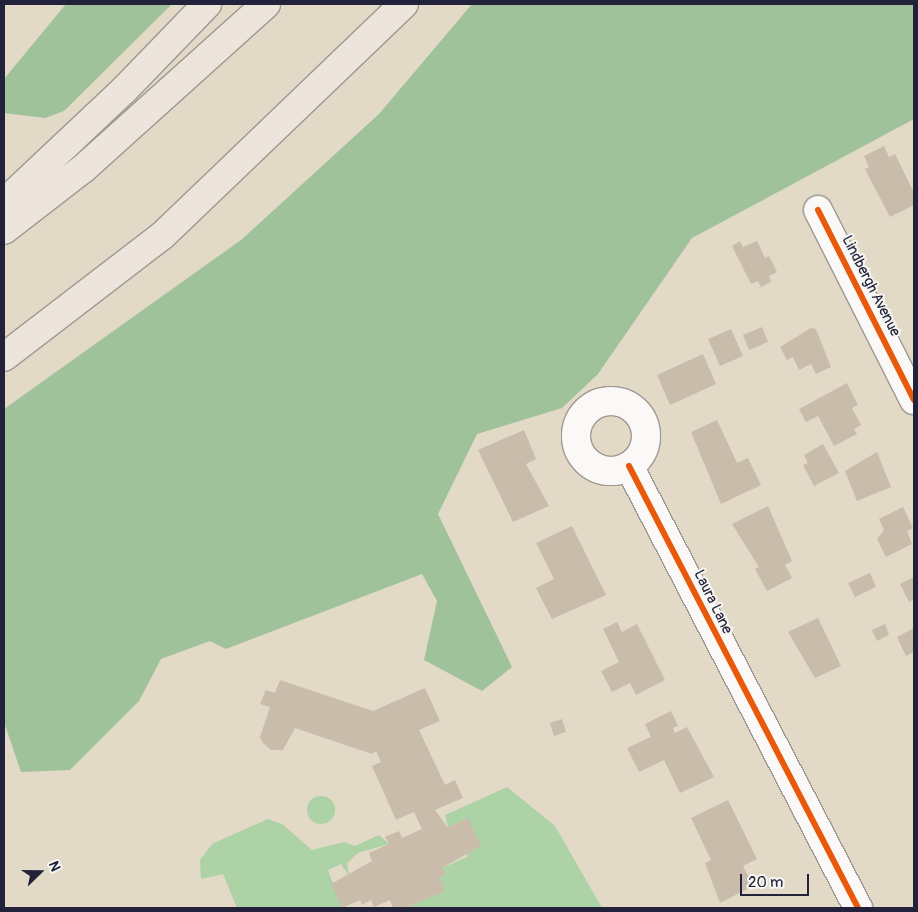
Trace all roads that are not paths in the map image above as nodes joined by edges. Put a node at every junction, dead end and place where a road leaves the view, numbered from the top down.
1 (207, 4) edge
2 (266, 4) edge
3 (404, 4) edge
4 (4, 203) edge
5 (818, 210) dead end
6 (4, 230) edge
7 (4, 357) edge
8 (914, 400) edge
9 (629, 466) dead end
10 (858, 908) edge

1 - 4 highway
2 - 6 highway
3 - 7 highway
5 - 8 street, Lindbergh Avenue
9 - 10 street, Laura Lane

